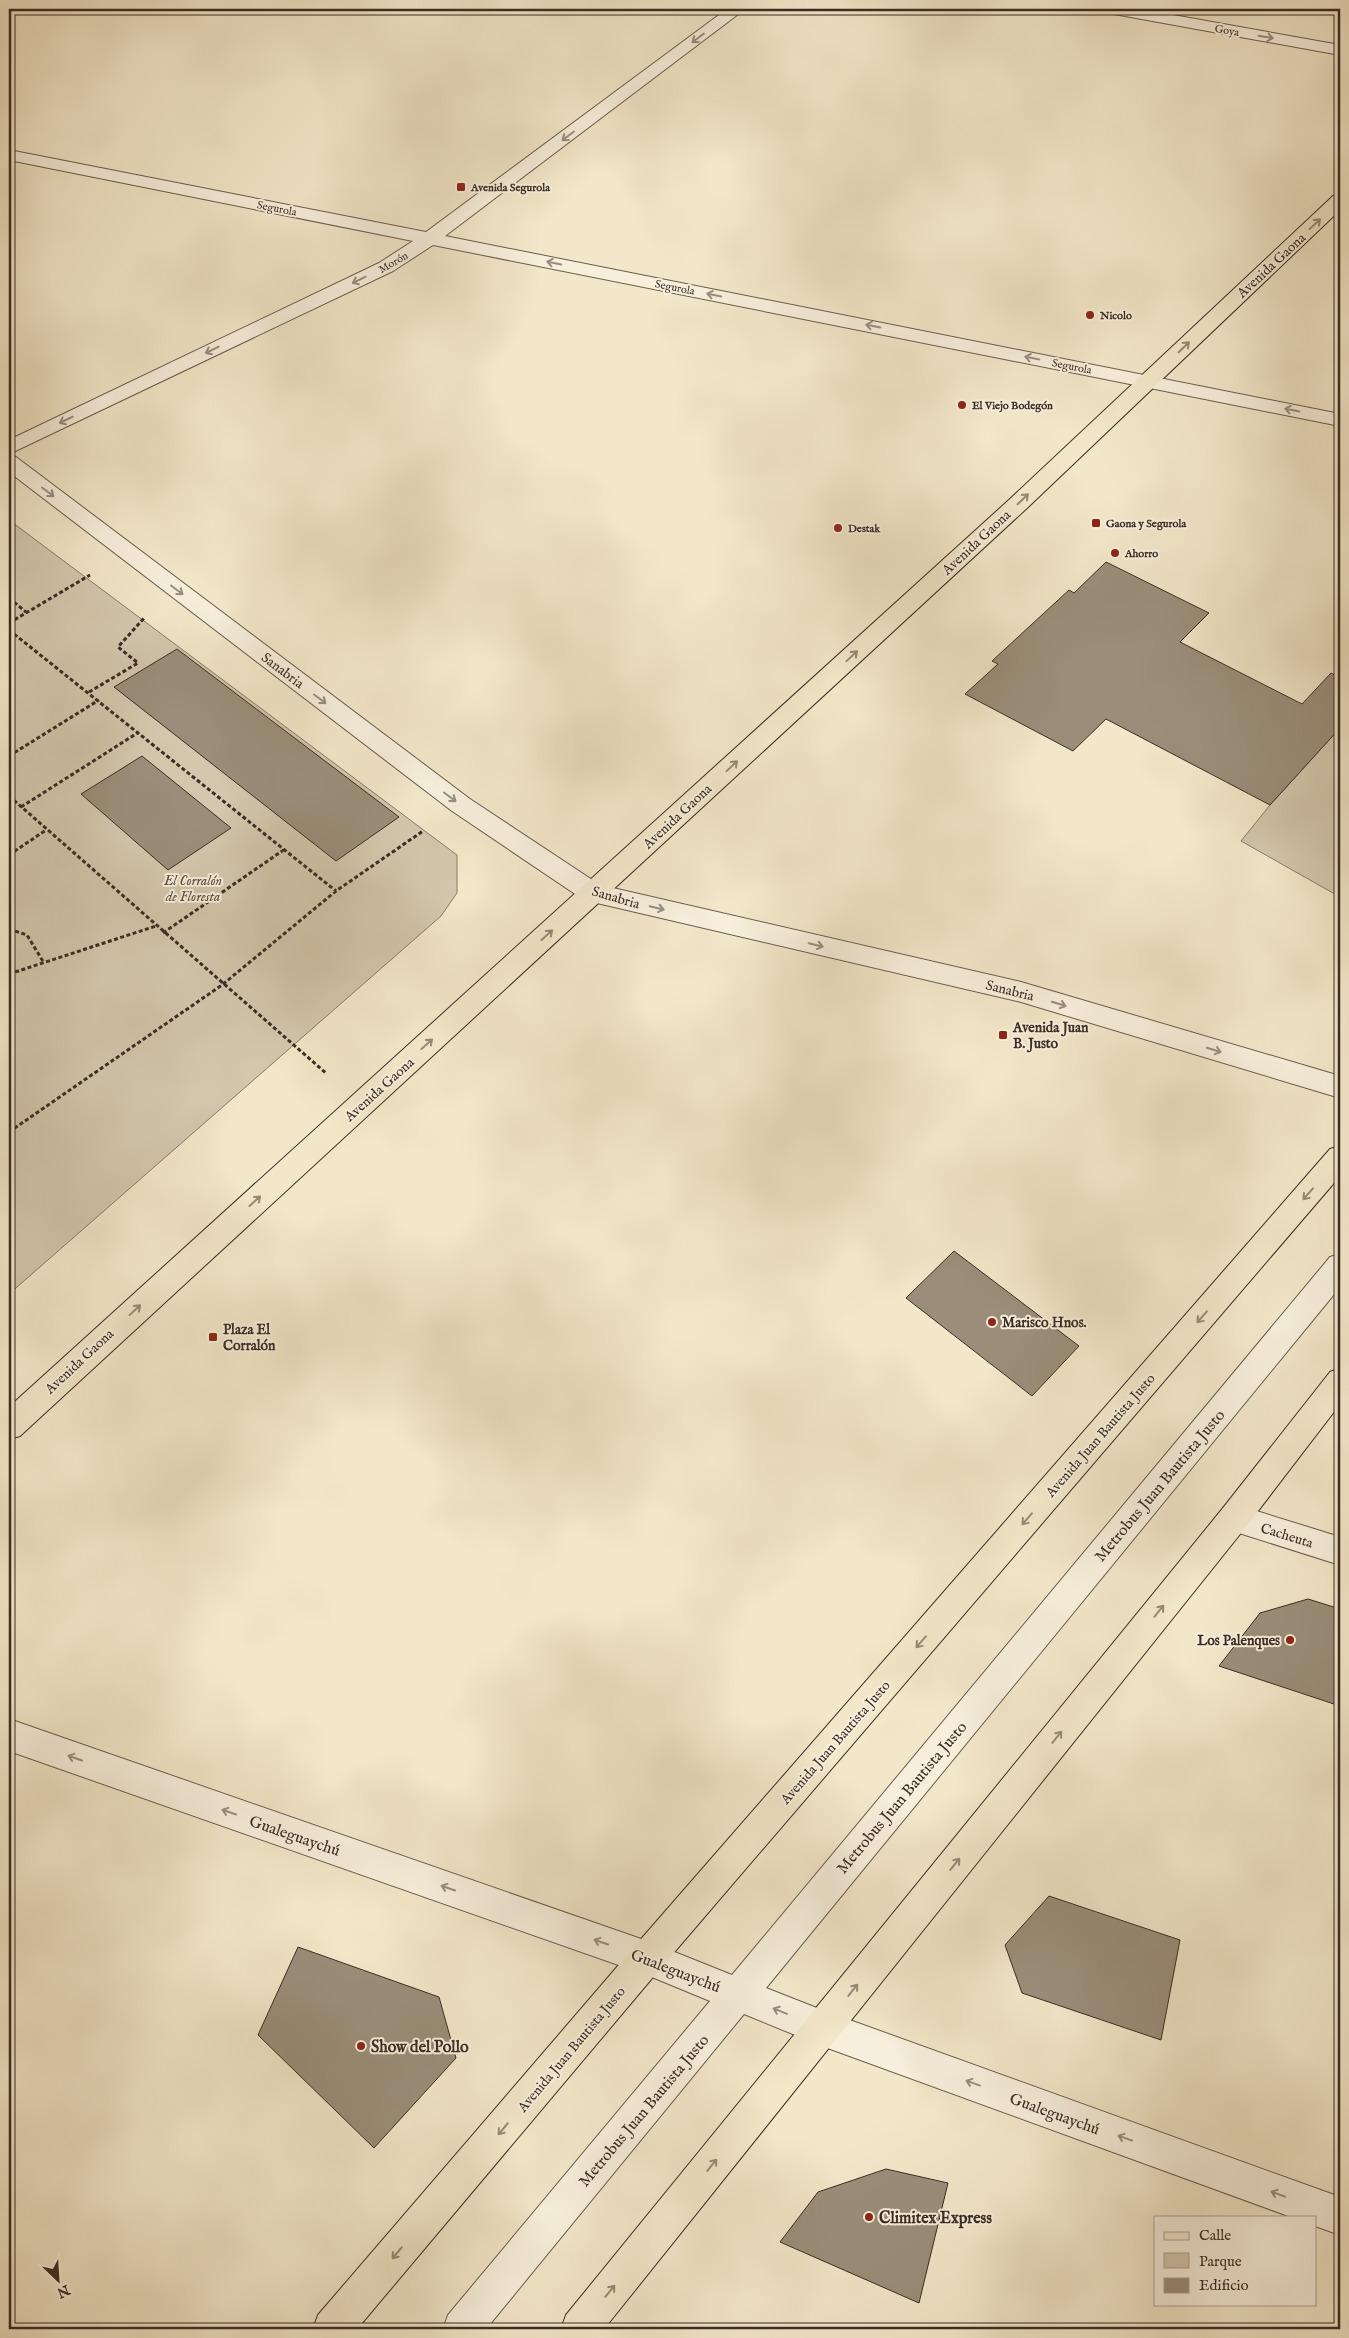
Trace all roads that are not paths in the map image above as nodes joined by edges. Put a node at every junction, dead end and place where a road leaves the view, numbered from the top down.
1 (737, 9) edge
2 (1114, 9) edge
3 (1340, 50) edge
4 (9, 155) edge
5 (1340, 200) edge
6 (431, 238) junction
7 (1149, 381) junction
8 (1340, 420) edge
9 (9, 448) edge
10 (9, 462) edge
11 (593, 894) junction
12 (1340, 1087) edge
13 (1340, 1157) edge
14 (1340, 1266) edge
15 (1340, 1381) edge
16 (9, 1426) edge
17 (1234, 1518) junction
18 (1340, 1551) edge
19 (9, 1734) edge
20 (648, 1958) junction
21 (738, 1994) junction
22 (822, 2028) junction
23 (1340, 2216) edge
24 (332, 2329) edge
25 (462, 2329) edge
26 (580, 2329) edge

1 -> 6 street, Morón
2 -> 3 street, Goya
4 - 6 street, Segurola
7 -> 5 main road, Avenida Gaona
7 -> 6 street, Segurola
6 -> 9 street, Morón
8 -> 7 street, Segurola
11 -> 7 main road, Avenida Gaona
10 -> 11 street, Sanabria
11 -> 12 street, Sanabria
16 -> 11 main road, Avenida Gaona
13 -> 20 main road, Avenida Juan Bautista Justo
14 - 21 street, Metrobus Juan Bautista Justo
15 - 17 main road
17 - 18 street, Cacheuta
22 -> 17 main road
20 -> 19 street, Gualeguaychú
20 - 21 street, Gualeguaychú
20 -> 24 main road, Avenida Juan Bautista Justo
22 -> 21 street, Gualeguaychú
21 - 25 street, Metrobus Juan Bautista Justo
23 -> 22 street, Gualeguaychú
26 -> 22 main road

